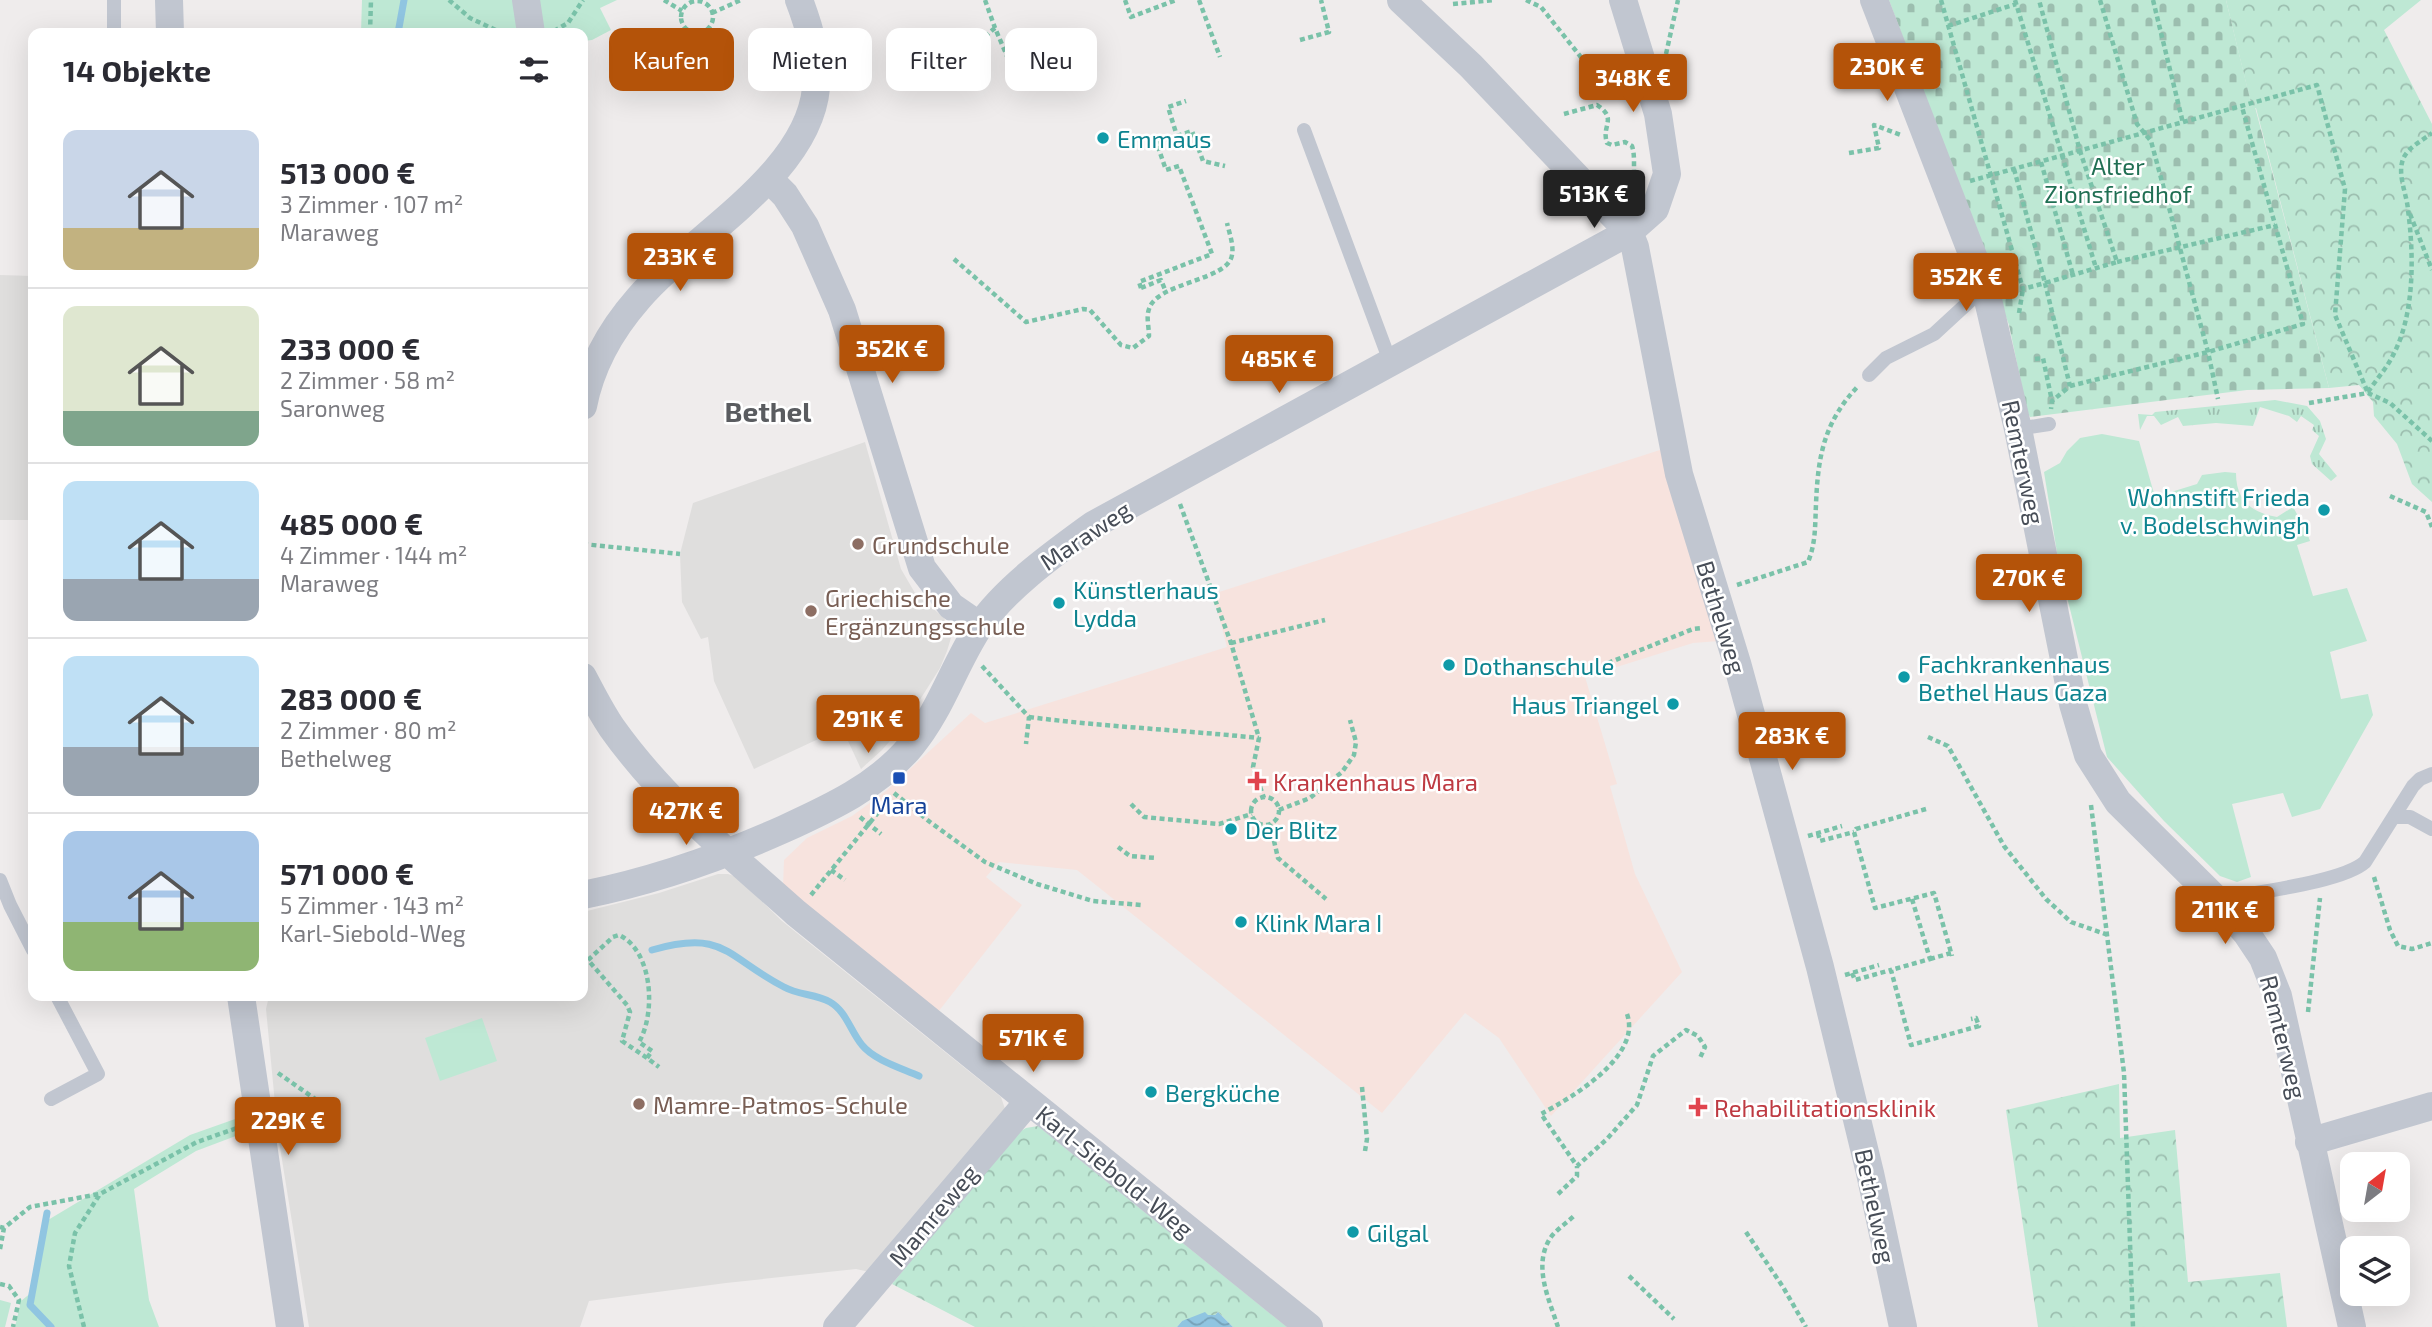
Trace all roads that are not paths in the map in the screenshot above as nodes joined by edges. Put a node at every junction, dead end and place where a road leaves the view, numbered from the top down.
1 (114, 0) edge
2 (169, 0) edge
3 (526, 0) edge
4 (799, 0) edge
5 (1623, 0) edge
6 (1874, 0) edge
7 (1410, 3) edge
8 (114, 28) edge
9 (170, 28) edge
10 (530, 28) edge
11 (1304, 130) dead end
12 (769, 179) junction
13 (1629, 232) junction
14 (1985, 288) junction
15 (588, 363) edge
16 (1391, 364) junction
17 (1869, 375) road end
18 (2049, 424) road end
19 (2018, 429) junction
20 (973, 638) junction
21 (588, 686) edge
22 (2432, 774) edge
23 (2394, 817) junction
24 (2432, 829) edge
25 (729, 853) junction
26 (0, 880) edge
27 (588, 894) edge
28 (2223, 906) junction
29 (28, 940) edge
30 (60, 1001) edge
31 (242, 1001) edge
32 (51, 1099) dead end
33 (1028, 1102) junction
34 (2432, 1106) edge
35 (2309, 1142) junction
36 (290, 1327) edge
37 (837, 1327) edge
38 (1309, 1327) edge
39 (1903, 1327) edge
40 (2351, 1327) edge

1 - 8 lane
2 - 9 street
3 - 10 street
4 - 12 street
5 - 13 street
6 - 14 street, Remterweg
7 - 13 street
11 - 16 lane
12 - 15 street
12 - 20 street
13 - 16 street, Maraweg
13 - 39 street, Bethelweg
14 - 17 lane
14 - 19 street, Remterweg
16 - 20 street, Maraweg
18 - 19 lane
19 - 28 street, Remterweg
20 - 25 street, Maraweg
21 - 25 street, Karl-Siebold-Weg
22 - 23 lane
23 - 24 lane
23 - 28 lane
25 - 27 street, Maraweg
25 - 33 street, Karl-Siebold-Weg
26 - 29 lane
28 - 35 street, Remterweg
30 - 32 lane
31 - 36 street
33 - 37 street, Mamreweg
33 - 38 street, Karl-Siebold-Weg
34 - 35 street
35 - 40 street, Remterweg

